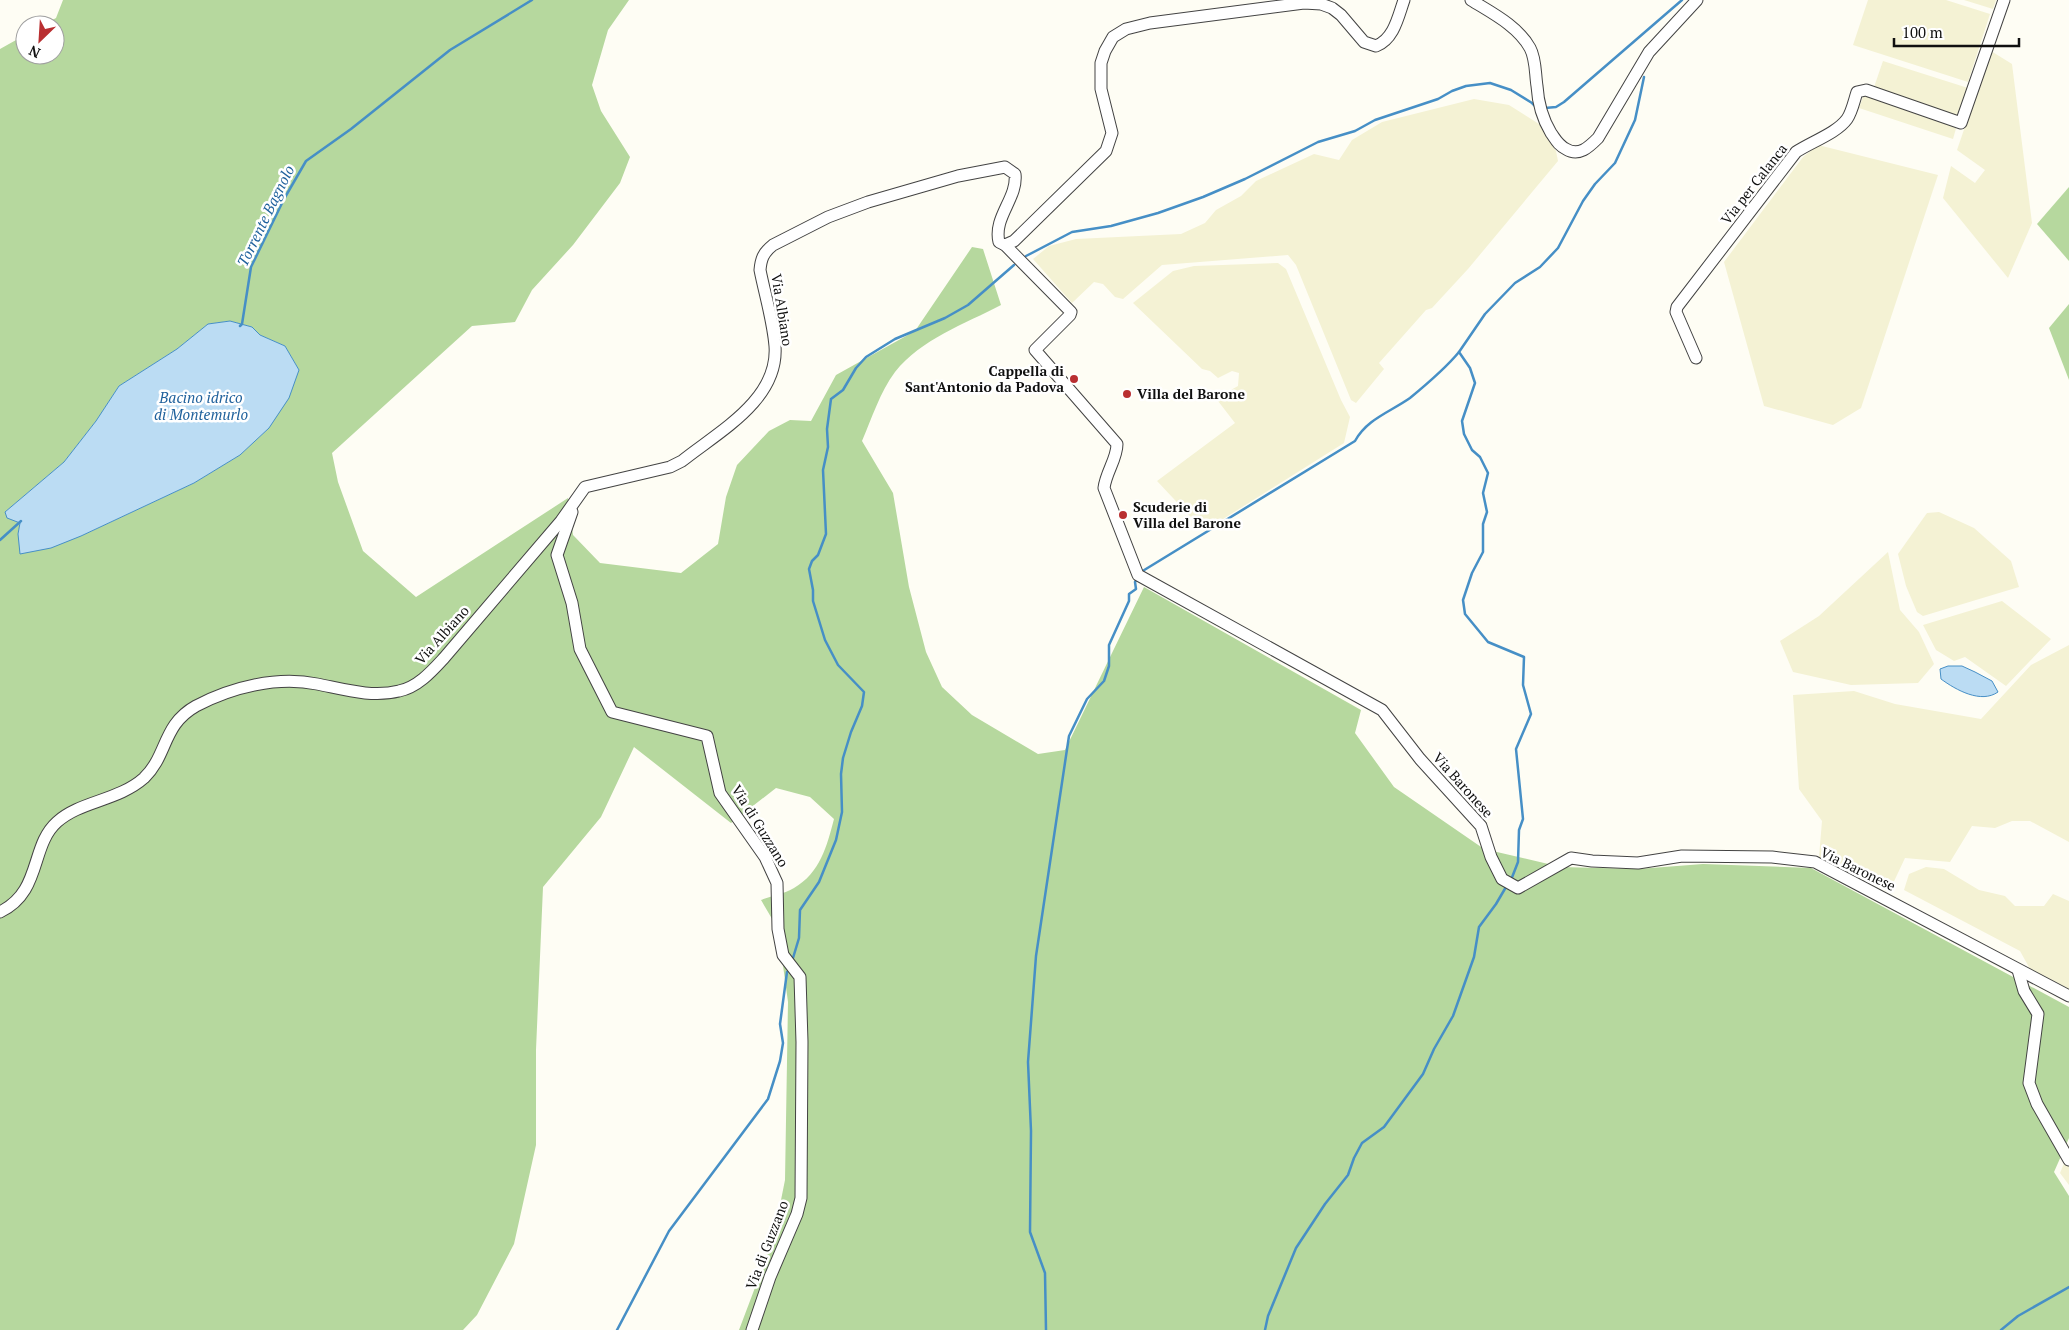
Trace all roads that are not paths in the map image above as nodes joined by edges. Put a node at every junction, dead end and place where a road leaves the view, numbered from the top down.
1 (1404, 0) edge
2 (1471, 0) edge
3 (1696, 0) edge
4 (2004, 0) edge
5 (1005, 245) junction
6 (1696, 358) dead end
7 (576, 502) junction
8 (0, 912) edge
9 (2018, 970) junction
10 (2069, 996) edge
11 (2069, 1160) edge
12 (752, 1330) edge

1 - 5 street
2 - 3 street
4 - 6 street, Via per Calanca
5 - 7 street, Via Albiano
5 - 9 street, Via Baronese
7 - 8 street, Via Albiano
7 - 12 street, Via di Guzzano
9 - 10 street, Via Baronese
9 - 11 street

